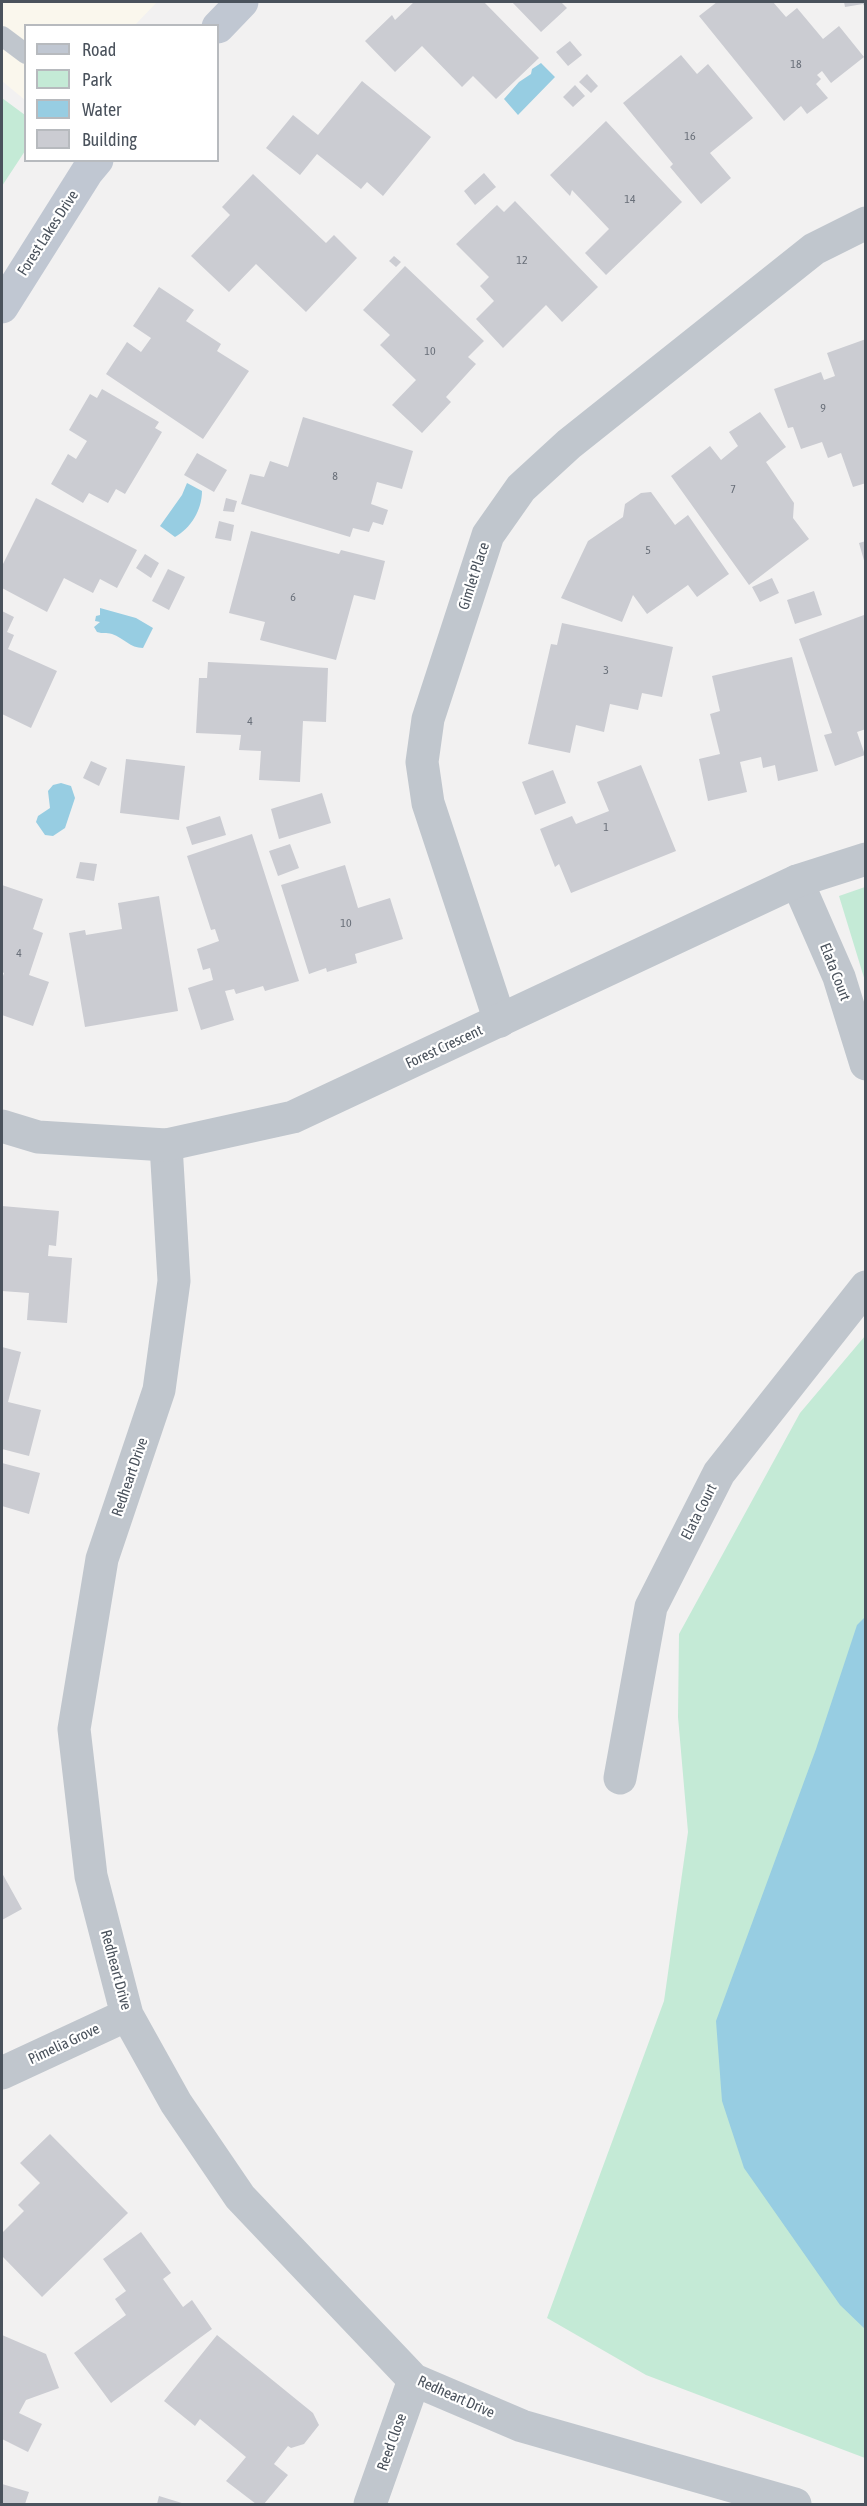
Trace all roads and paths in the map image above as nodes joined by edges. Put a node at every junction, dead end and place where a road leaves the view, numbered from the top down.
1 (242, 2) edge
2 (219, 26) edge
3 (2, 36) edge
4 (24, 52) edge
5 (96, 162) edge
6 (866, 223) edge
7 (2, 307) edge
8 (866, 859) edge
9 (797, 881) junction
10 (501, 1021) junction
11 (866, 1064) edge
12 (2, 1126) edge
13 (166, 1145) junction
14 (866, 1287) edge
15 (620, 1778) dead end
16 (127, 2015) junction
17 (2, 2073) edge
18 (414, 2380) junction
19 (370, 2505) edge
20 (795, 2505) edge

1 - 2 main road
3 - 4 lane
5 - 7 main road, Forest Lakes Drive
6 - 10 street, Gimlet Place
8 - 9 street, Forest Crescent
9 - 10 street, Forest Crescent
9 - 11 street, Elata Court
10 - 13 street, Forest Crescent
12 - 13 street, Forest Crescent
13 - 16 street, Redheart Drive
14 - 15 street, Elata Court
16 - 17 street, Pimelia Grove
16 - 18 street, Redheart Drive
18 - 19 street, Reed Close
18 - 20 street, Redheart Drive

